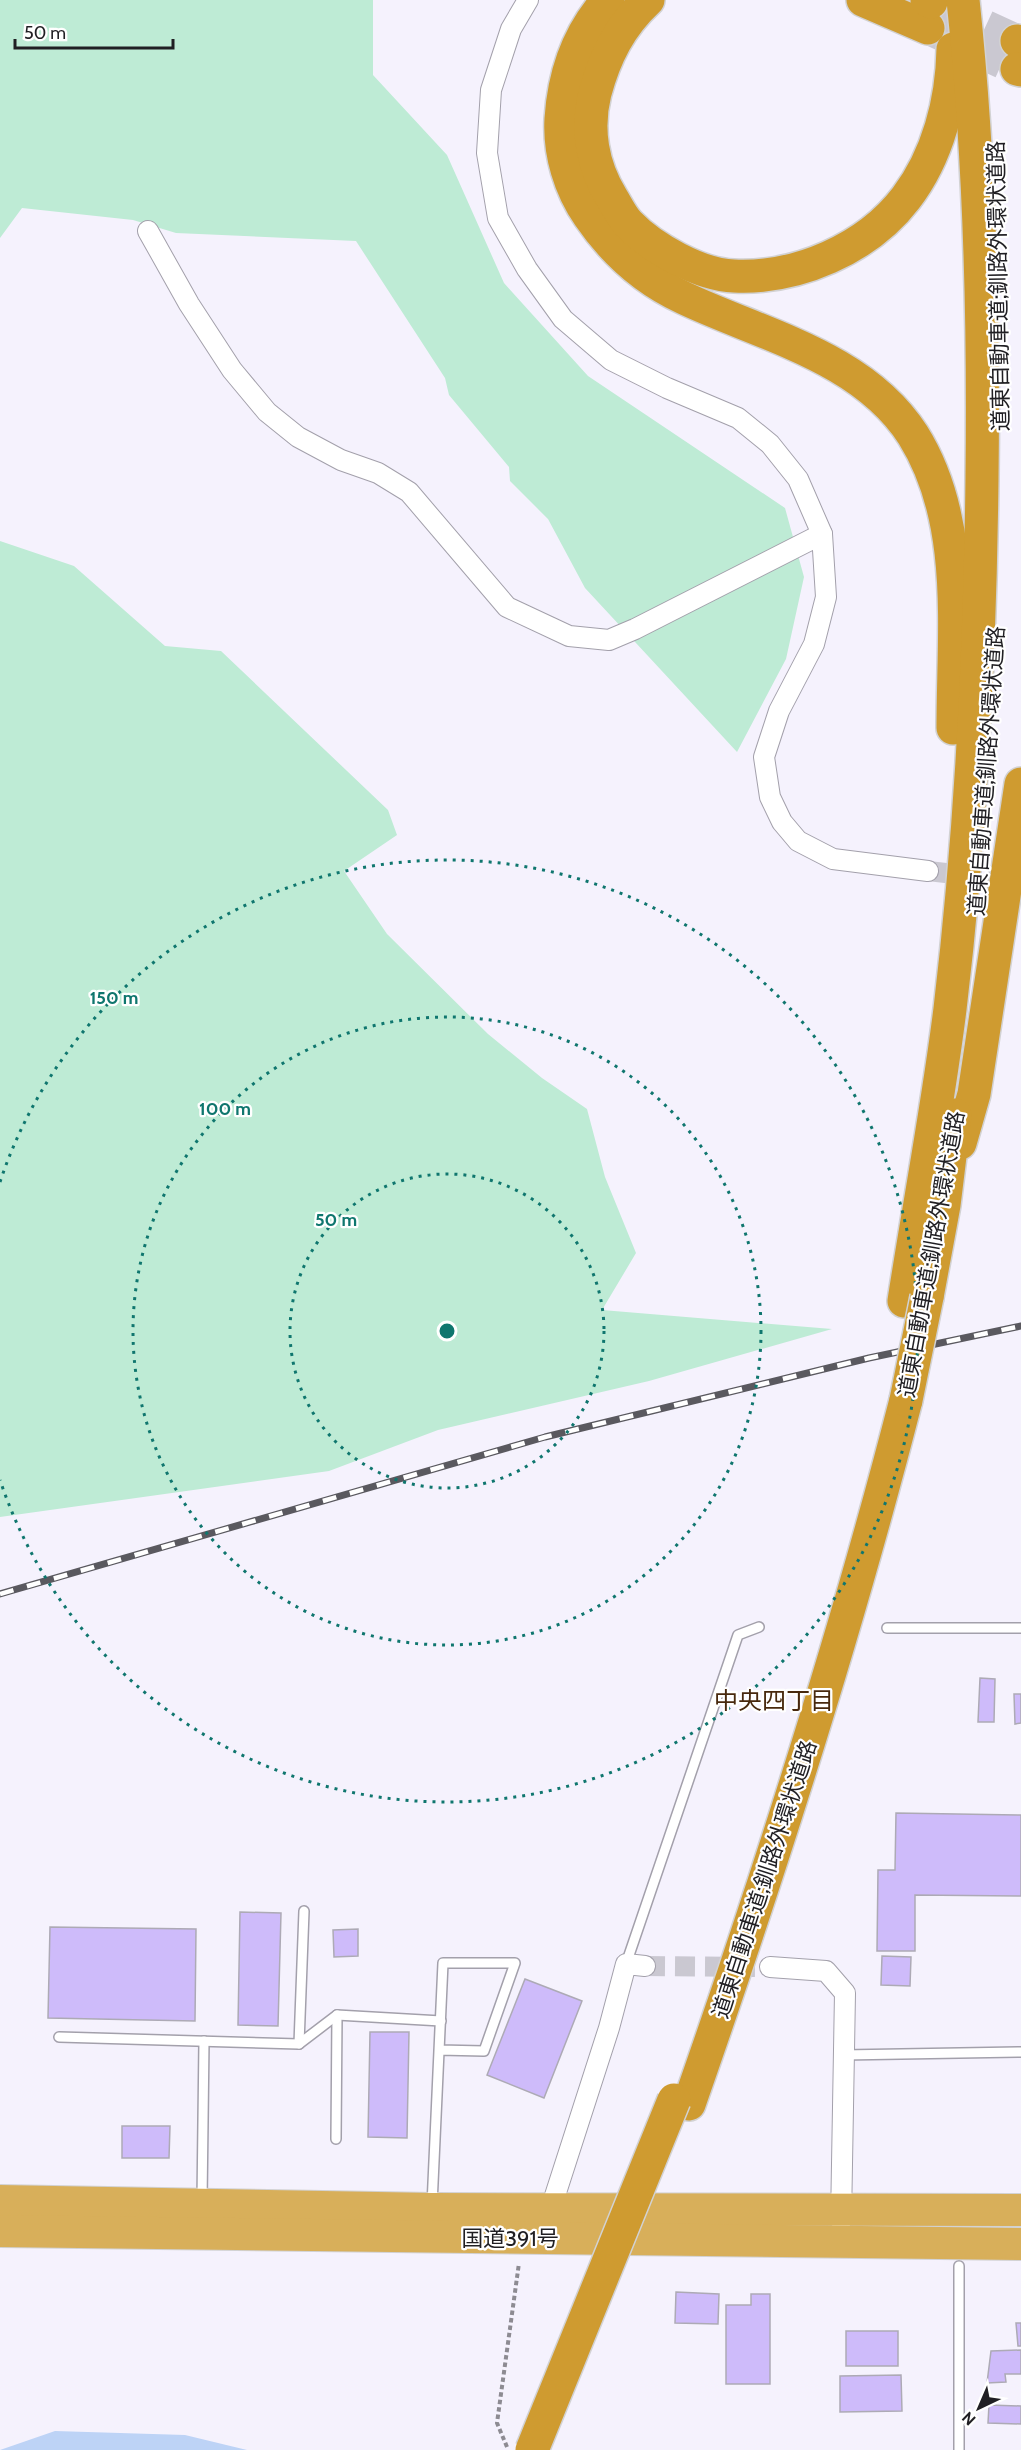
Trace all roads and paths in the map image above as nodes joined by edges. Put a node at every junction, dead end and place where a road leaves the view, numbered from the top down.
1 (528, 0) edge
2 (608, 0) edge
3 (648, 0) edge
4 (863, 0) edge
5 (984, 0) edge
6 (976, 29) edge
7 (148, 231) dead end
8 (822, 534) junction
9 (1021, 784) edge
10 (928, 871) tunnel mouth
11 (950, 1012) junction
12 (944, 1205) junction
13 (915, 1299) junction
14 (759, 1627) dead end
15 (887, 1628) dead end
16 (1021, 1628) edge
17 (304, 1911) dead end
18 (626, 1965) junction
19 (645, 1966) tunnel mouth
20 (770, 1967) tunnel mouth
21 (337, 2014) junction
22 (441, 2021) junction
23 (59, 2037) dead end
24 (204, 2042) junction
25 (299, 2044) junction
26 (439, 2050) junction
27 (1021, 2052) edge
28 (843, 2055) junction
29 (681, 2102) junction
30 (336, 2139) dead end
31 (0, 2201) edge
32 (202, 2204) junction
33 (551, 2208) junction
34 (1021, 2210) edge
35 (432, 2223) junction
36 (840, 2226) junction
37 (0, 2231) edge
38 (1021, 2244) edge
39 (519, 2263) dead end
40 (959, 2266) dead end
41 (509, 2450) edge
42 (532, 2450) edge
43 (549, 2450) edge
44 (959, 2450) edge

1 - 8 street
2 - 11 highway
3 - 6 highway
4 - 6 highway
5 - 6 highway, 道東自動車道;釧路外環状道路
6 - 11 highway, 道東自動車道;釧路外環状道路
6 - 12 highway, 道東自動車道;釧路外環状道路
7 - 8 street
8 - 10 street
9 - 12 highway
11 - 13 highway, 道東自動車道;釧路外環状道路
12 - 13 highway, 道東自動車道;釧路外環状道路
13 - 29 highway, 道東自動車道;釧路外環状道路, bridge
14 - 18 lane
15 - 16 lane
17 - 25 lane
18 - 19 street
18 - 33 street
20 - 28 street
21 - 22 lane
21 - 25 lane
21 - 30 lane
22 - 26 lane
22 - 26 lane
23 - 24 lane
24 - 25 lane
24 - 32 lane
26 - 35 lane
27 - 28 lane
28 - 36 street
29 - 42 highway, 道東自動車道;釧路外環状道路, bridge
29 - 43 highway, 道東自動車道;釧路外環状道路
31 - 32 highway, 国道391号
32 - 35 highway, 国道391号
33 - 35 highway, 国道391号
33 - 36 highway, 国道391号
34 - 36 highway, 国道391号
35 - 36 highway, 国道391号
35 - 37 highway, 国道391号
36 - 38 highway, 国道391号
39 - 41 path
40 - 44 lane

